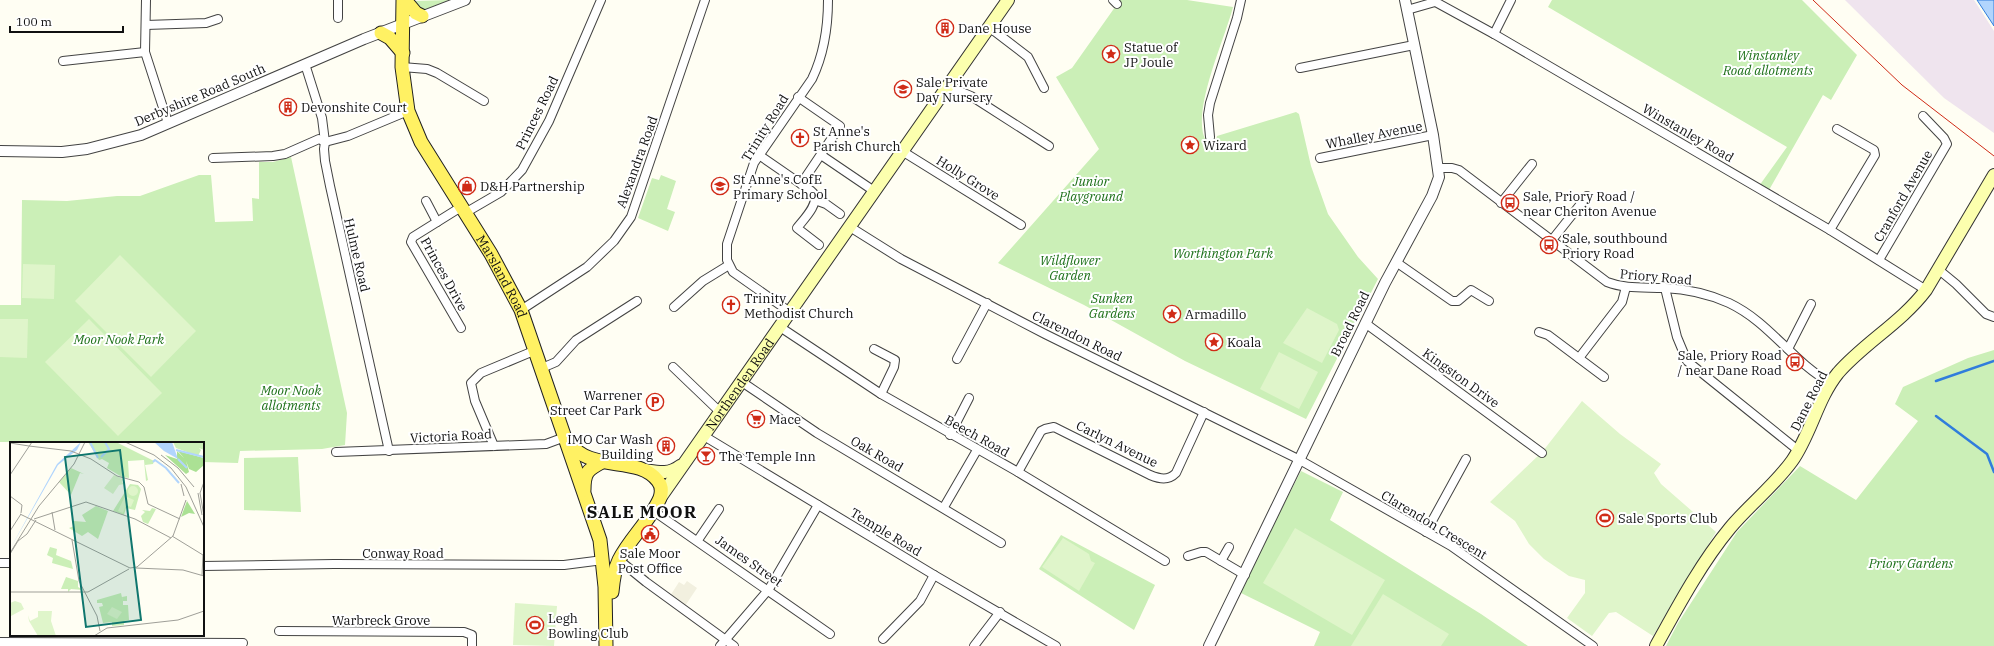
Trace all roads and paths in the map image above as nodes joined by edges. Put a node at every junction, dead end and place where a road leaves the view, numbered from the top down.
1 (146, 0) edge
2 (338, 0) edge
3 (404, 0) edge
4 (465, 0) edge
5 (601, 0) edge
6 (705, 0) edge
7 (828, 0) edge
8 (1008, 0) edge
9 (1240, 0) edge
10 (1511, 0) edge
11 (1434, 1) edge
12 (1406, 5) edge
13 (422, 16) junction
14 (338, 18) dead end
15 (218, 19) dead end
16 (402, 24) junction
17 (146, 25) junction
18 (989, 27) junction
19 (381, 33) junction
20 (1494, 34) junction
21 (1414, 45) junction
22 (145, 52) junction
23 (402, 53) junction
24 (63, 61) dead end
25 (305, 64) junction
26 (402, 67) junction
27 (1300, 68) dead end
28 (947, 86) junction
29 (1044, 88) dead end
30 (798, 97) junction
31 (484, 101) dead end
32 (408, 111) junction
33 (1923, 116) dead end
34 (168, 123) junction
35 (1837, 129) dead end
36 (1433, 135) junction
37 (1210, 137) dead end
38 (326, 142) junction
39 (1049, 146) dead end
40 (0, 151) edge
41 (902, 151) junction
42 (758, 155) junction
43 (821, 155) junction
44 (213, 158) dead end
45 (1320, 158) dead end
46 (1532, 164) dead end
47 (1439, 168) junction
48 (1994, 175) edge
49 (801, 184) junction
50 (874, 191) junction
51 (1587, 196) dead end
52 (815, 200) junction
53 (426, 201) dead end
54 (1501, 203) junction
55 (463, 210) junction
56 (840, 214) dead end
57 (437, 222) junction
58 (1021, 225) dead end
59 (850, 227) junction
60 (1830, 230) junction
61 (1552, 240) junction
62 (819, 245) dead end
63 (1879, 260) junction
64 (1396, 262) junction
65 (729, 265) junction
66 (1939, 270) junction
67 (1626, 287) junction
68 (1665, 288) junction
69 (1926, 290) junction
70 (637, 300) dead end
71 (1489, 301) dead end
72 (987, 303) junction
73 (1811, 304) dead end
74 (674, 307) dead end
75 (521, 310) junction
76 (790, 312) junction
77 (1994, 317) edge
78 (1365, 323) junction
79 (780, 327) junction
80 (461, 328) dead end
81 (1539, 332) dead end
82 (874, 349) dead end
83 (1788, 349) junction
84 (536, 350) junction
85 (1579, 358) junction
86 (957, 359) dead end
87 (673, 366) dead end
88 (542, 368) junction
89 (1604, 377) dead end
90 (742, 382) junction
91 (1831, 383) junction
92 (881, 394) junction
93 (969, 398) dead end
94 (720, 412) junction
95 (1204, 412) junction
96 (950, 435) junction
97 (704, 436) junction
98 (565, 437) junction
99 (494, 446) junction
100 (977, 450) junction
101 (389, 451) junction
102 (1798, 451) junction
103 (336, 452) dead end
104 (1542, 453) dead end
105 (1298, 459) junction
106 (1466, 459) dead end
107 (602, 462) junction
108 (684, 463) junction
109 (644, 470) junction
110 (1018, 472) junction
111 (584, 493) junction
112 (660, 498) junction
113 (818, 505) junction
114 (944, 507) junction
115 (719, 509) dead end
116 (652, 510) junction
117 (1426, 532) junction
118 (698, 540) junction
119 (1001, 543) dead end
120 (1230, 547) dead end
121 (1188, 556) dead end
122 (603, 560) junction
123 (619, 560) junction
124 (1165, 561) dead end
125 (1221, 561) junction
126 (204, 566) edge
127 (934, 575) junction
128 (1245, 575) junction
129 (768, 589) junction
130 (1000, 612) junction
131 (279, 631) dead end
132 (830, 634) dead end
133 (883, 639) dead end
134 (0, 642) edge
135 (125, 642) edge
136 (243, 643) dead end
137 (723, 643) edge
138 (472, 646) edge
139 (606, 646) edge
140 (614, 646) edge
141 (734, 646) edge
142 (974, 646) edge
143 (1056, 646) edge
144 (1209, 646) edge
145 (1593, 646) edge
146 (1656, 646) edge

1 - 17 street
2 - 14 street
3 - 13 main road
3 - 16 main road, Marsland Road
4 - 13 street, Derbyshire Road South
5 - 55 street, Princes Road
6 - 75 street, Alexandra Road
7 - 30 street, Trinity Road
8 - 18 main road, Northenden Road
9 - 37 street
10 - 20 street
11 - 12 street, Winstanley Road
11 - 20 street, Winstanley Road
12 - 21 street, Broad Road
13 - 16 street, Derbyshire Road South
15 - 17 street
16 - 19 street, Derbyshire Road South
16 - 23 main road, Marsland Road
17 - 22 street
18 - 28 main road, Northenden Road
18 - 29 street
19 - 23 main road
19 - 25 street, Derbyshire Road South
20 - 60 street, Winstanley Road
21 - 27 street
21 - 36 street, Broad Road
22 - 24 street
22 - 34 street
23 - 26 main road, Marsland Road
25 - 34 street, Derbyshire Road South
25 - 38 street, Hulme Road
26 - 31 street
26 - 32 main road, Marsland Road
28 - 39 street
28 - 41 main road, Northenden Road
30 - 42 street, Trinity Road
30 - 43 street
32 - 38 street
32 - 55 main road, Marsland Road
33 - 63 street, Cranford Avenue
34 - 40 street, Derbyshire Road South
35 - 60 street
36 - 45 street, Whalley Avenue
36 - 47 street, Broad Road
38 - 44 street
38 - 101 street, Hulme Road
41 - 50 main road, Northenden Road
41 - 58 street, Holly Grove
42 - 49 street
42 - 65 street, Trinity Road
43 - 49 street
43 - 50 street
46 - 54 street
47 - 54 street, Priory Road
47 - 64 street, Broad Road
48 - 66 main road, Dane Road
49 - 52 street
50 - 59 main road, Northenden Road
51 - 61 street
52 - 56 street
52 - 62 street
53 - 57 street, Princes Drive
54 - 61 street, Priory Road
55 - 57 street, Princes Drive
55 - 75 main road, Marsland Road
57 - 80 street, Princes Drive
59 - 72 street, Clarendon Road
59 - 76 main road, Northenden Road
60 - 63 street, Winstanley Road
61 - 67 street, Priory Road
63 - 69 street, Winstanley Road
64 - 71 street
64 - 78 street, Broad Road
65 - 74 street
65 - 76 street
66 - 69 main road, Dane Road
66 - 77 street
67 - 68 street, Priory Road
67 - 85 street
68 - 83 street, Priory Road
68 - 102 street
69 - 91 main road, Dane Road
70 - 88 street
72 - 86 street
72 - 95 street, Clarendon Road
73 - 83 street
75 - 84 main road, Marsland Road
76 - 79 main road, Northenden Road
78 - 104 street, Kingston Drive
78 - 105 street, Broad Road
79 - 90 main road, Northenden Road
79 - 92 street, Beech Road
81 - 85 street
82 - 92 street
83 - 91 street, Priory Road
84 - 88 main road, Marsland Road
84 - 99 street
85 - 89 street
87 - 94 street
88 - 98 main road, Marsland Road
90 - 94 main road, Northenden Road
90 - 114 street, Oak Road
91 - 102 main road, Dane Road
92 - 96 street, Beech Road
93 - 96 street
94 - 97 main road, Northenden Road
95 - 105 street, Clarendon Road
95 - 110 street, Carlyn Avenue
96 - 100 street, Beech Road
97 - 108 main road, Northenden Road
97 - 113 street, Temple Road
98 - 99 street, Victoria Road
98 - 107 main road
98 - 111 main road, Marsland Road
99 - 101 street, Victoria Road
100 - 110 street, Beech Road
100 - 114 street
101 - 103 street, Victoria Road
102 - 146 main road, Dane Road
105 - 117 street, Clarendon Crescent
105 - 128 street, Broad Road
106 - 117 street
107 - 109 main road
107 - 111 main road
108 - 109 main road
108 - 112 main road, Northenden Road
109 - 112 main road
110 - 124 street, Beech Road
111 - 122 main road, Marsland Road
112 - 116 main road, Northenden Road
113 - 127 street, Temple Road
113 - 129 street
114 - 119 street, Oak Road
115 - 118 street
116 - 118 street, James Street
116 - 123 main road, Northenden Road
117 - 145 street, Clarendon Crescent
118 - 129 street, James Street
120 - 125 street
121 - 125 street
122 - 126 street, Conway Road
122 - 139 main road
123 - 137 street
123 - 140 main road, Northenden Road
125 - 128 street
127 - 130 street, Temple Road
127 - 133 street
128 - 144 street, Broad Road
129 - 132 street, James Street
129 - 137 street
130 - 142 street
130 - 143 street, Temple Road
131 - 138 street, Warbreck Grove
134 - 135 street
135 - 136 street
137 - 141 street

